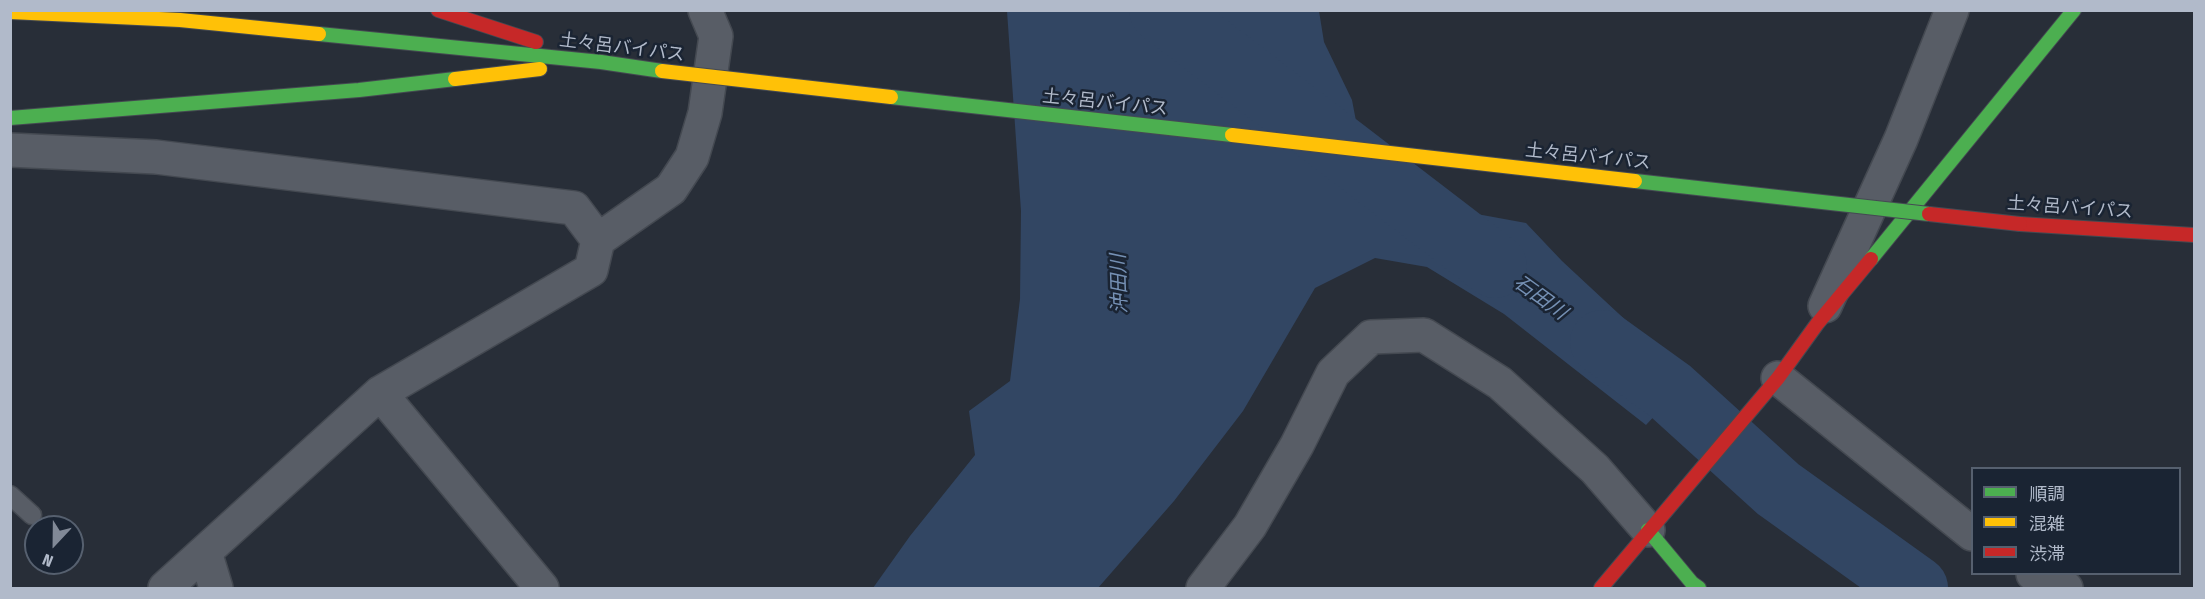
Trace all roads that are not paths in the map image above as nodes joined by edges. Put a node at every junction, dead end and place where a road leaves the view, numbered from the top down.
1 (438, 10) edge
2 (705, 10) edge
3 (1952, 10) edge
4 (2074, 10) edge
5 (10, 12) edge
6 (601, 62) junction
7 (10, 118) edge
8 (10, 150) edge
9 (2194, 235) edge
10 (598, 240) junction
11 (1817, 324) junction
12 (1769, 388) junction
13 (380, 393) junction
14 (10, 495) edge
15 (32, 515) dead end
16 (1648, 530) junction
17 (1971, 533) edge
18 (204, 552) junction
19 (2038, 575) edge
20 (165, 588) edge
21 (216, 588) edge
22 (542, 588) edge
23 (1203, 588) edge
24 (1601, 588) edge
25 (1699, 588) edge
26 (2067, 588) edge

1 - 6 main road
2 - 10 street
3 - 11 street
4 - 11 main road
5 - 6 main road, 土々呂バイパス
6 - 7 main road
6 - 9 main road, 土々呂バイパス, bridge
8 - 10 street
10 - 13 street
11 - 12 main road
12 - 16 main road
12 - 17 street
13 - 18 street
13 - 22 street
14 - 15 lane
16 - 23 street
16 - 24 main road
16 - 25 main road
18 - 20 street
18 - 21 street
19 - 26 street

